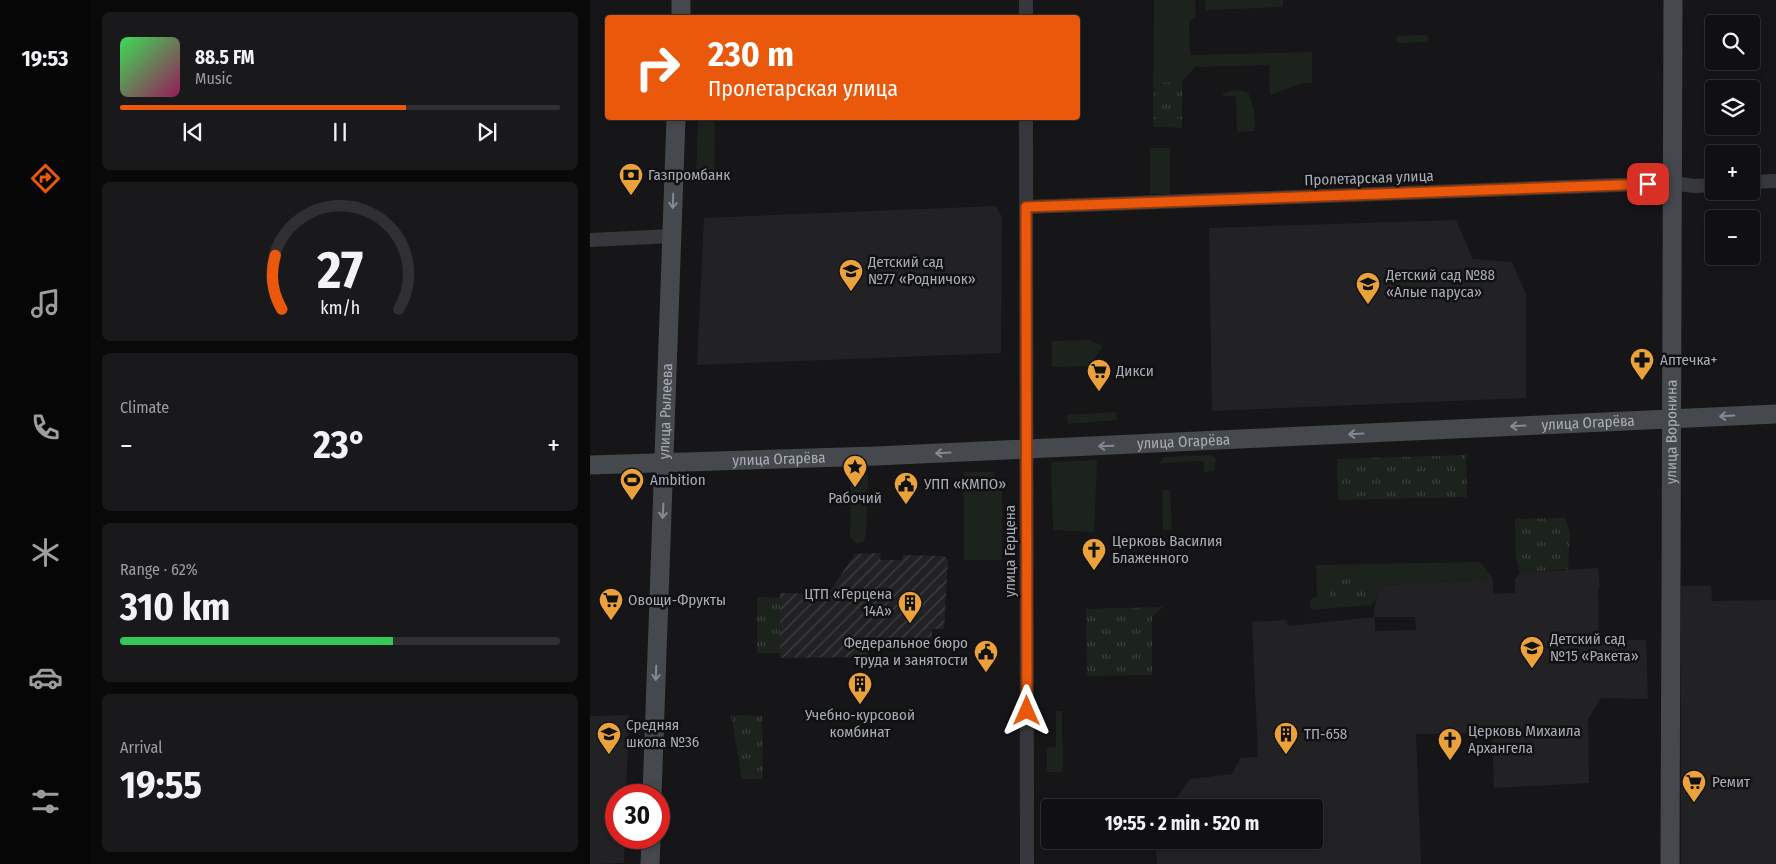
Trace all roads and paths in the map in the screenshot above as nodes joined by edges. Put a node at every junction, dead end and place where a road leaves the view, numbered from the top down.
1 (681, 0) edge
2 (1026, 0) edge
3 (1673, 0) edge
4 (681, 15) edge
5 (1026, 15) edge
6 (676, 120) edge
7 (1026, 120) edge
8 (1776, 181) edge
9 (1760, 182) edge
10 (1672, 183) junction
11 (1705, 185) edge
12 (1026, 207) junction
13 (672, 236) junction
14 (590, 240) edge
15 (1776, 414) edge
16 (1671, 418) junction
17 (1026, 449) junction
18 (664, 462) junction
19 (590, 465) edge
20 (652, 784) edge
21 (651, 849) edge
22 (650, 864) edge
23 (1027, 864) edge
24 (1670, 864) edge

1 - 4 street
2 - 5 street
3 - 10 street, улица Воронина
6 -> 13 street, улица Рылеева
7 - 12 street, улица Герцена
8 - 9 street
10 - 11 street, Пролетарская улица
10 - 12 street, Пролетарская улица
10 - 16 street, улица Воронина
12 - 17 street, улица Герцена
13 - 14 street
13 - 18 street, улица Рылеева
15 -> 16 street, улица Огарёва
16 -> 17 street, улица Огарёва
16 - 24 street, улица Воронина
17 -> 18 street, улица Огарёва
17 - 23 street, улица Герцена
18 - 19 street, улица Огарёва
18 -> 20 street, улица Рылеева
21 - 22 street

